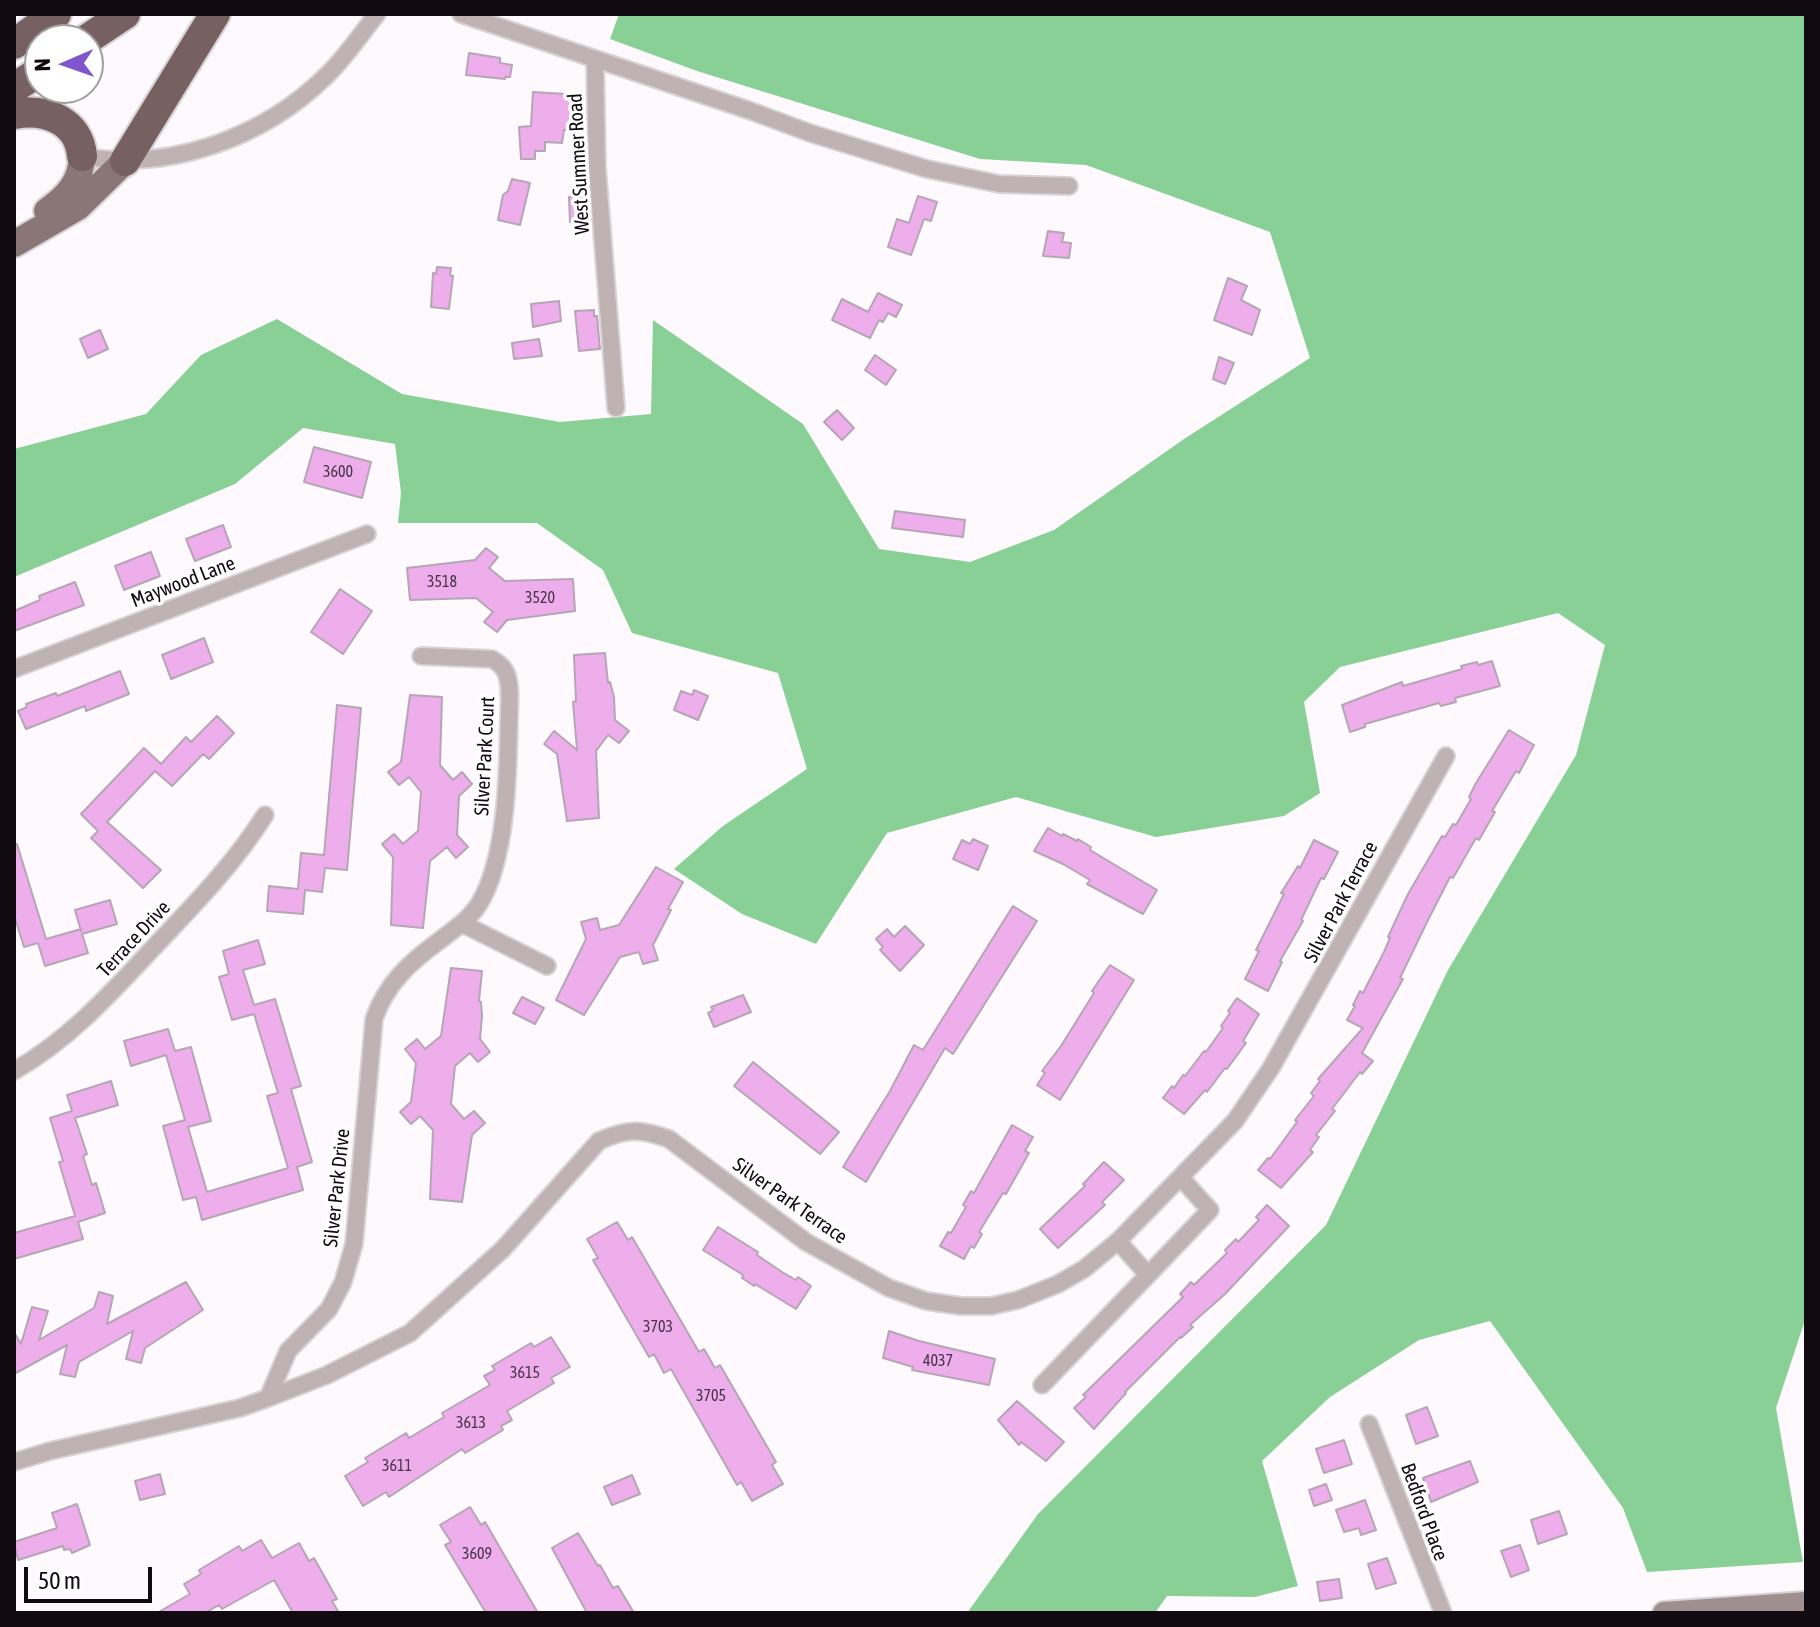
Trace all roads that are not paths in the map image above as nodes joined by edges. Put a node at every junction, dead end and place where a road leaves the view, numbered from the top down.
1 (56, 14) edge
2 (125, 14) edge
3 (215, 14) edge
4 (377, 14) edge
5 (461, 14) edge
6 (104, 28) edge
7 (14, 44) edge
8 (595, 59) junction
9 (14, 114) edge
10 (82, 156) junction
11 (125, 161) junction
12 (1069, 186) dead end
13 (14, 231) edge
14 (14, 244) edge
15 (616, 408) dead end
16 (367, 534) dead end
17 (421, 656) dead end
18 (14, 669) edge
19 (1446, 756) dead end
20 (265, 815) dead end
21 (463, 924) junction
22 (547, 966) dead end
23 (14, 1071) edge
24 (1181, 1178) junction
25 (1118, 1241) junction
26 (1148, 1275) junction
27 (1042, 1385) dead end
28 (268, 1398) junction
29 (1369, 1424) dead end
30 (14, 1462) edge
31 (1806, 1603) edge
32 (1443, 1613) edge
33 (1664, 1613) edge

1 - 7 highway
2 - 6 highway
3 - 11 highway
4 - 11 street
5 - 8 street
8 - 12 street
8 - 15 street, West Summer Road
9 - 10 highway
10 - 11 street
10 - 13 main road
11 - 14 main road
16 - 18 street, Maywood Lane
17 - 21 street, Silver Park Court
19 - 24 street, Silver Park Terrace
20 - 23 street, Terrace Drive
21 - 22 street
21 - 28 street, Silver Park Drive
24 - 25 street, Silver Park Terrace
24 - 26 street
25 - 26 street
25 - 28 street, Silver Park Terrace
26 - 27 street
28 - 30 street
29 - 32 street, Bedford Place
31 - 33 street

